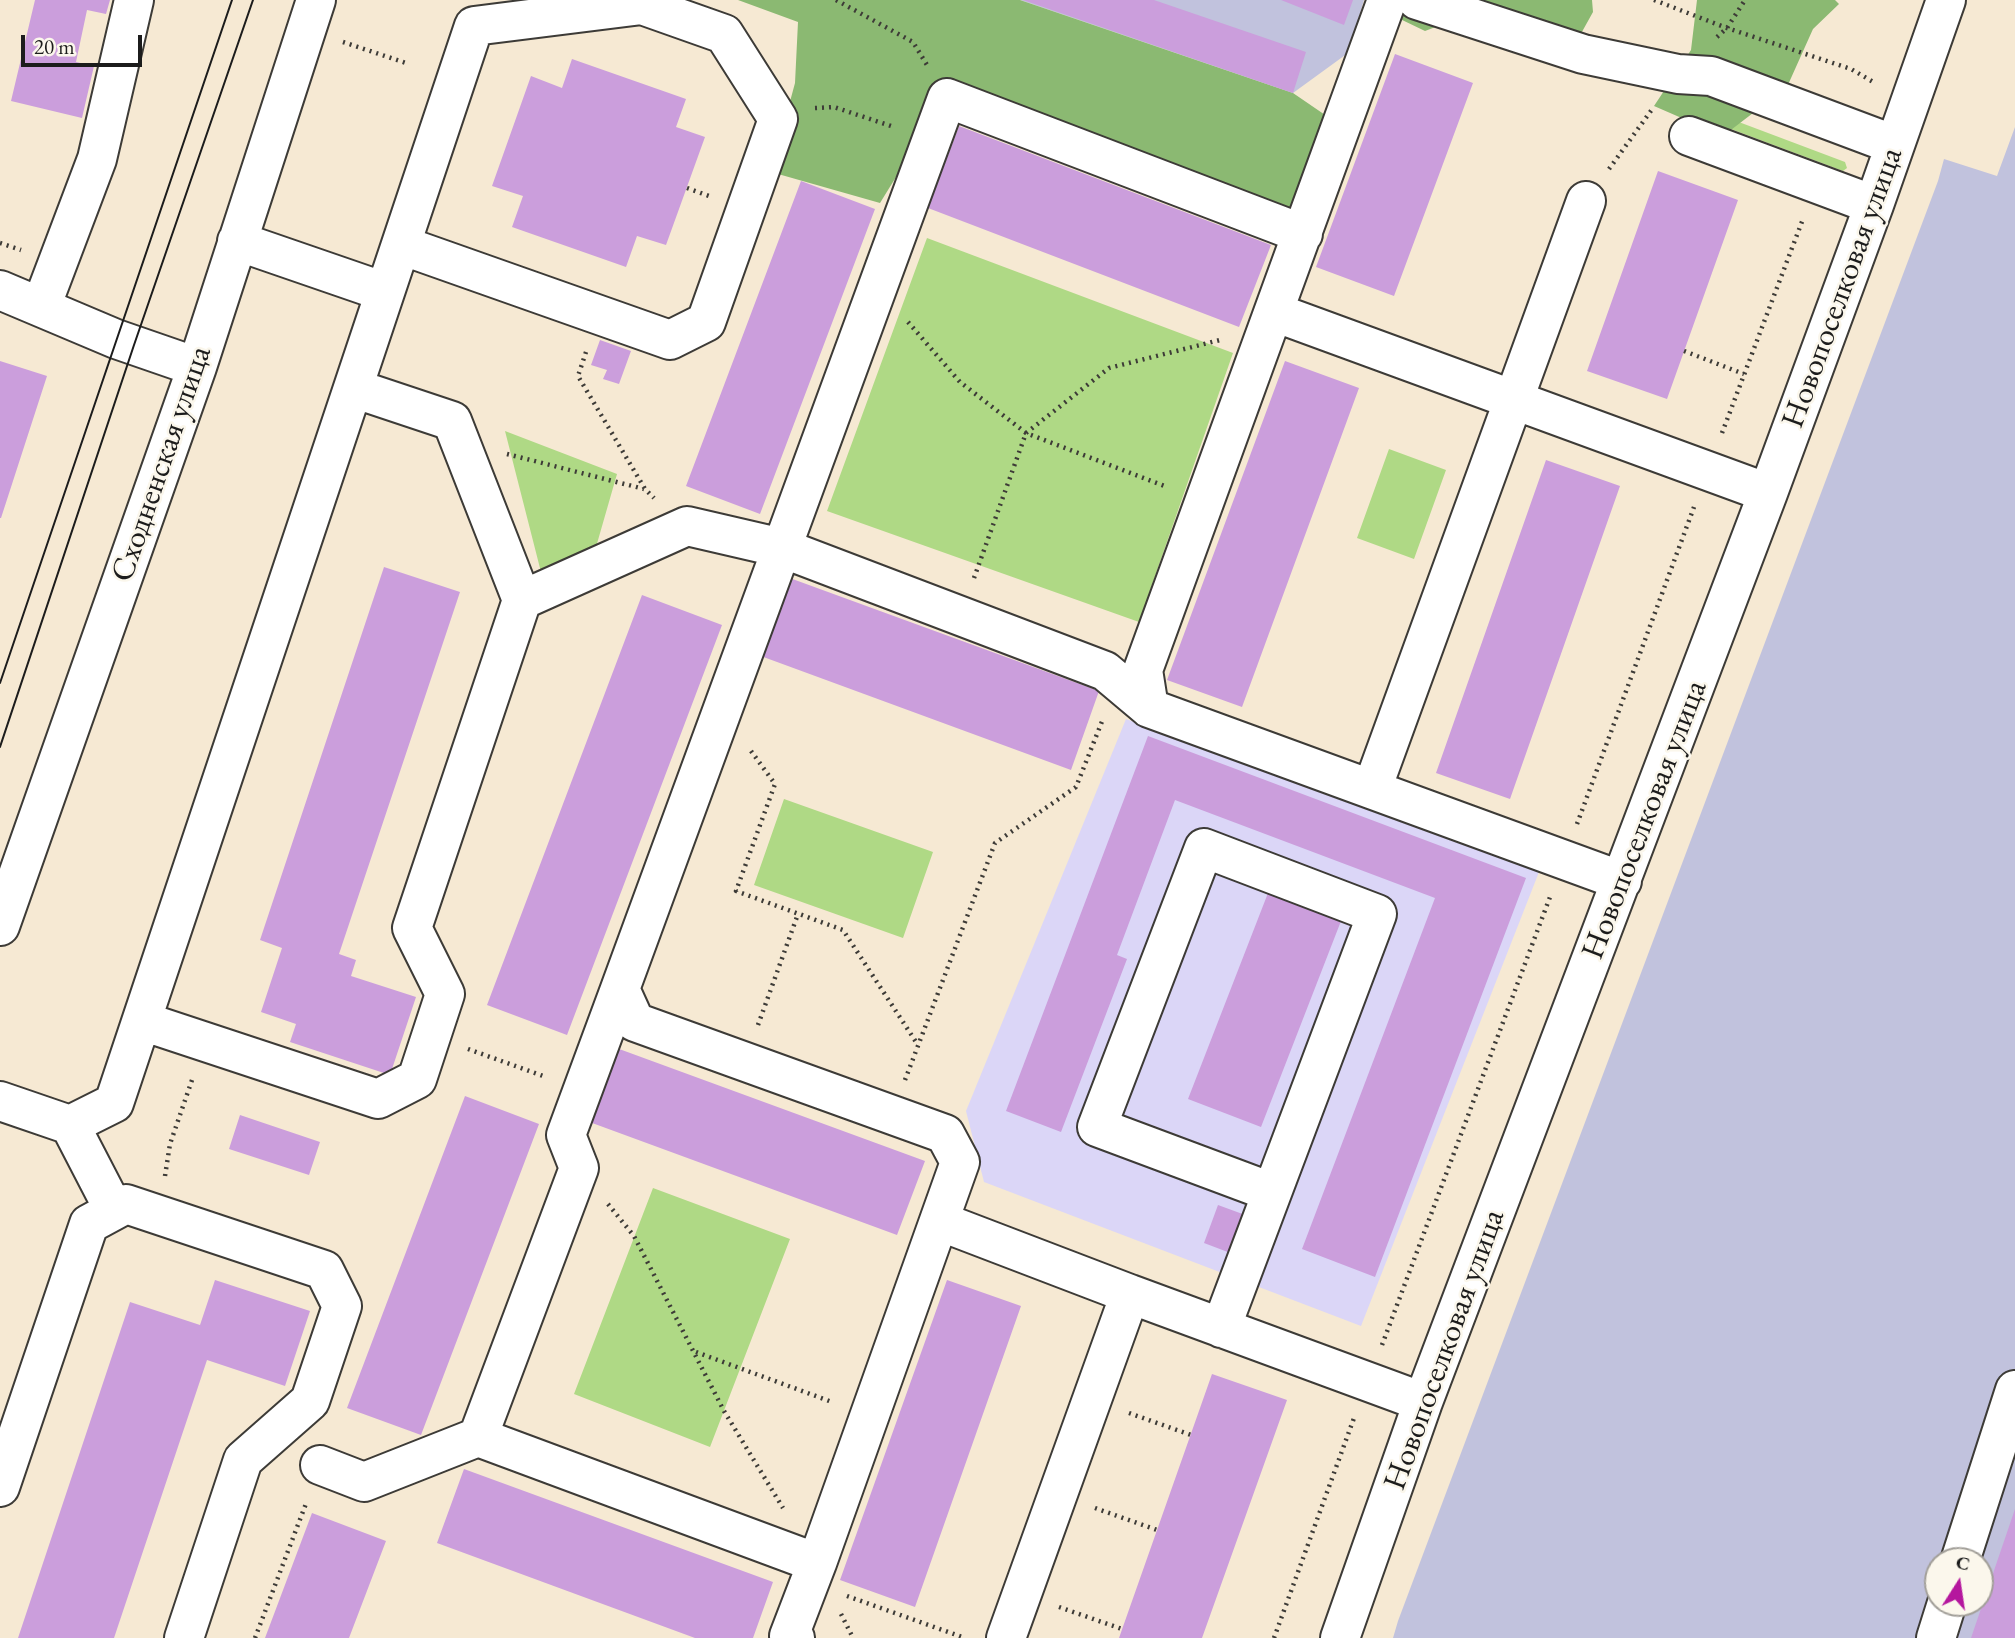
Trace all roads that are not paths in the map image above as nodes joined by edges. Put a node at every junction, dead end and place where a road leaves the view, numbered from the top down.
1 (134, 0) edge
2 (316, 0) edge
3 (1387, 0) edge
4 (1417, 0) edge
5 (1946, 0) edge
6 (1689, 136) dead end
7 (1895, 145) junction
8 (1586, 201) road end
9 (1874, 205) junction
10 (1303, 234) junction
11 (237, 241) junction
12 (401, 245) junction
13 (0, 290) edge
14 (385, 292) junction
15 (41, 307) junction
16 (1270, 326) junction
17 (197, 367) junction
18 (353, 388) junction
19 (1514, 400) junction
20 (1768, 493) junction
21 (782, 548) junction
22 (522, 600) junction
23 (1149, 708) junction
24 (1371, 789) junction
25 (1622, 881) junction
26 (0, 926) edge
27 (620, 989) junction
28 (142, 1021) junction
29 (0, 1101) edge
30 (70, 1125) junction
31 (1271, 1192) junction
32 (114, 1210) junction
33 (939, 1221) junction
34 (1130, 1294) junction
35 (1221, 1328) junction
36 (2015, 1390) edge
37 (1423, 1402) junction
38 (478, 1437) junction
39 (320, 1465) road end
40 (0, 1488) edge
41 (1965, 1547) edge
42 (817, 1563) junction
43 (1943, 1617) edge
44 (184, 1638) edge
45 (795, 1638) edge
46 (1006, 1638) edge
47 (1340, 1638) edge
48 (1936, 1638) edge

1 - 15 street
2 - 11 street, Сходненская улица
3 - 10 street
4 - 7 street
5 - 7 street, Новопоселковая улица
6 - 9 street
7 - 9 street, Новопоселковая улица
8 - 19 street
9 - 20 street, Новопоселковая улица
10 - 16 street
10 - 21 street
11 - 14 street
11 - 17 street, Сходненская улица
12 - 12 street
12 - 14 street
13 - 15 street
14 - 18 street
15 - 17 street
16 - 19 street
16 - 23 street
17 - 26 street, Сходненская улица
18 - 22 street
18 - 28 street
19 - 20 street
19 - 24 street
20 - 25 street, Новопоселковая улица
21 - 22 street
21 - 23 street
21 - 27 street
22 - 28 street
23 - 24 street
24 - 25 street
25 - 37 street, Новопоселковая улица
27 - 33 street
27 - 38 street
28 - 30 street
29 - 30 street
30 - 32 street
31 - 31 street
31 - 35 street
32 - 40 street
32 - 44 street
33 - 34 street
33 - 42 street
34 - 35 street
34 - 46 street
35 - 37 street
36 - 41 street
37 - 47 street, Новопоселковая улица
38 - 39 street
38 - 42 street
42 - 45 street
43 - 48 street

